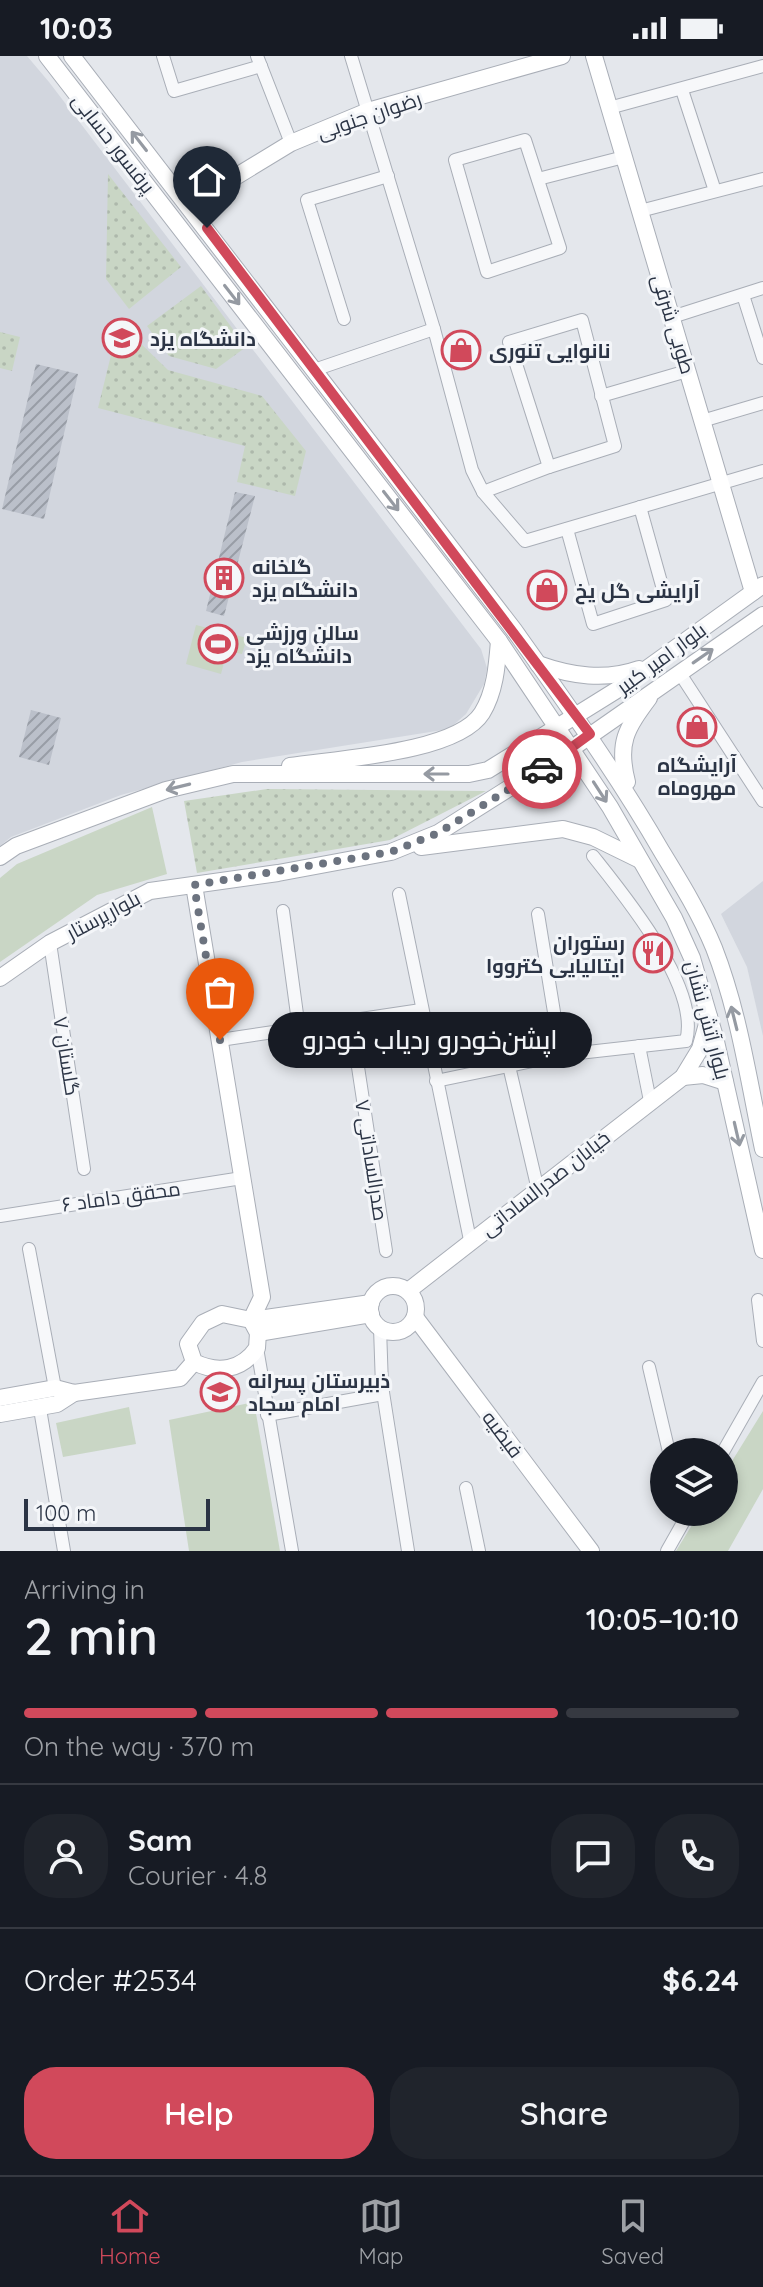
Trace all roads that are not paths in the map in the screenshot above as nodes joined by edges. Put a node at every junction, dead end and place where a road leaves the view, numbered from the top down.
1 (47, 56) edge
2 (72, 56) edge
3 (163, 56) edge
4 (351, 56) edge
5 (562, 56) edge
6 (594, 56) edge
7 (259, 61) edge
8 (762, 71) edge
9 (682, 90) junction
10 (609, 108) junction
11 (368, 111) junction
12 (291, 143) junction
13 (624, 157) junction
14 (388, 176) junction
15 (538, 179) junction
16 (763, 179) edge
17 (715, 191) junction
18 (189, 205) junction
19 (640, 211) junction
20 (763, 288) edge
21 (743, 295) junction
22 (672, 317) junction
23 (344, 319) dead end
24 (434, 329) junction
25 (763, 358) edge
26 (314, 370) junction
27 (687, 371) junction
28 (601, 396) junction
29 (763, 403) edge
30 (702, 421) junction
31 (549, 467) junction
32 (763, 471) edge
33 (721, 484) junction
34 (483, 492) junction
35 (640, 507) junction
36 (567, 529) junction
37 (758, 588) edge
38 (763, 615) edge
39 (499, 641) junction
40 (538, 664) junction
41 (649, 666) junction
42 (679, 672) junction
43 (656, 689) junction
44 (577, 714) junction
45 (557, 727) junction
46 (590, 734) junction
47 (571, 749) junction
48 (476, 773) junction
49 (233, 774) junction
50 (630, 796) junction
51 (494, 800) junction
52 (763, 801) edge
53 (391, 852) junction
54 (593, 856) dead end
55 (0, 857) edge
56 (640, 860) junction
57 (194, 885) junction
58 (399, 894) dead end
59 (667, 906) junction
60 (283, 911) dead end
61 (538, 914) dead end
62 (645, 922) junction
63 (50, 943) junction
64 (0, 978) edge
65 (421, 1010) junction
66 (710, 1016) junction
67 (351, 1021) junction
68 (299, 1029) junction
69 (220, 1040) junction
70 (639, 1046) junction
71 (561, 1055) junction
72 (509, 1066) junction
73 (683, 1077) junction
74 (436, 1081) junction
75 (725, 1082) junction
76 (650, 1101) junction
77 (763, 1149) edge
78 (84, 1169) dead end
79 (242, 1178) junction
80 (538, 1190) junction
81 (0, 1216) edge
82 (470, 1240) junction
83 (29, 1249) dead end
84 (763, 1250) edge
85 (386, 1251) dead end
86 (408, 1291) junction
87 (758, 1300) dead end
88 (374, 1315) junction
89 (415, 1317) junction
90 (255, 1334) junction
91 (763, 1341) edge
92 (194, 1362) junction
93 (649, 1367) dead end
94 (763, 1382) edge
95 (55, 1388) junction
96 (74, 1393) junction
97 (383, 1394) junction
98 (0, 1398) edge
99 (40, 1409) junction
100 (0, 1414) edge
101 (267, 1415) junction
102 (666, 1438) edge
103 (731, 1438) edge
104 (466, 1488) dead end
105 (680, 1526) edge
106 (64, 1551) edge
107 (292, 1551) edge
108 (408, 1551) edge
109 (479, 1551) edge
110 (591, 1551) edge
111 (667, 1551) edge

1 -> 39 street, پرفسور حسابی
18 -> 2 street, پرفسور حسابی
3 - 7 street
4 - 11 street
5 - 11 street, رضوان جنوبی
6 - 10 street, طوبی شرقی
7 - 12 street
8 - 9 street
9 - 10 street
9 - 17 street
10 - 13 street, طوبی شرقی
11 - 12 street, رضوان جنوبی
11 - 14 street
12 - 18 street, رضوان جنوبی
13 - 15 street
13 - 19 street, طوبی شرقی
14 - 23 street
14 - 24 street
15 - 15 street
16 - 17 street
17 - 19 street
18 - 26 street, پرفسور حسابی
19 - 22 street, طوبی شرقی
20 - 21 street
21 - 22 street
21 - 25 street
22 - 27 street, طوبی شرقی
24 - 26 street
24 - 34 street
26 - 40 street, پرفسور حسابی
27 - 28 street
27 - 30 street, طوبی شرقی
28 - 31 street
28 - 31 street
29 - 30 street
30 - 33 street, طوبی شرقی
31 - 34 street
32 - 33 street
33 - 35 street
33 - 37 street, طوبی شرقی
34 - 36 street
35 - 36 street
35 - 36 street
37 - 41 street, بلوار امیر کبیر
42 -> 38 street, بلوار امیر کبیر
39 - 45 street, پرفسور حسابی
39 - 49 street
40 - 41 street
40 - 44 street, پرفسور حسابی
41 - 44 street, بلوار امیر کبیر
42 - 43 street, بلوار امیر کبیر
42 - 52 street
43 - 46 street, بلوار امیر کبیر
43 - 50 street
44 - 45 street, بلوار امیر کبیر
44 - 46 street, بلوار آتش نشان
45 - 47 street, بلوار آتش نشان
45 - 48 street
46 - 47 street, بلوار امیر کبیر
46 - 50 street, بلوار آتش نشان
47 - 51 street, بلوارپرستار
47 -> 56 street, بلوار آتش نشان
48 -> 49 street
48 - 51 street
49 -> 55 street
77 -> 50 street, بلوار آتش نشان
51 - 53 street, بلوارپرستار
53 - 56 street
53 - 57 street, بلوارپرستار
54 - 62 street
56 - 59 street, بلوار آتش نشان
57 - 63 street, بلوارپرستار
57 - 69 street
58 - 65 street
59 - 62 street
59 - 66 street, بلوار آتش نشان
60 - 68 street
61 - 71 street
62 - 70 street
63 - 64 street, بلوارپرستار
63 - 78 street, گلستان ۷
65 - 67 street
65 - 74 street
66 - 73 street
66 - 75 street, بلوار آتش نشان
67 - 68 street
67 - 85 street, صدرالساداتی ۷
68 - 69 street
69 - 79 street
70 - 71 street
70 - 76 street
71 - 72 street
72 - 74 street
72 - 80 street
73 - 75 street
73 - 76 street, خیابان صدرالساداتی
74 - 82 street
75 -> 84 street, بلوار آتش نشان
76 - 80 street, خیابان صدرالساداتی
79 - 81 street, محقق داماد ۶
79 - 90 street
80 - 82 street, خیابان صدرالساداتی
82 - 86 street, خیابان صدرالساداتی
83 - 95 street
86 - 88 street
86 - 89 street
87 - 91 street
88 - 89 street
88 - 90 street
88 - 97 street
89 - 110 street, فیضیه
90 - 92 street
90 - 92 street
90 - 101 street
92 - 96 street
93 - 102 street
94 - 103 street
95 - 96 street
95 - 98 street
96 - 99 street
97 - 101 street
97 - 108 street
99 - 100 street
99 - 106 street
101 - 107 street
104 - 109 street
105 - 111 street

